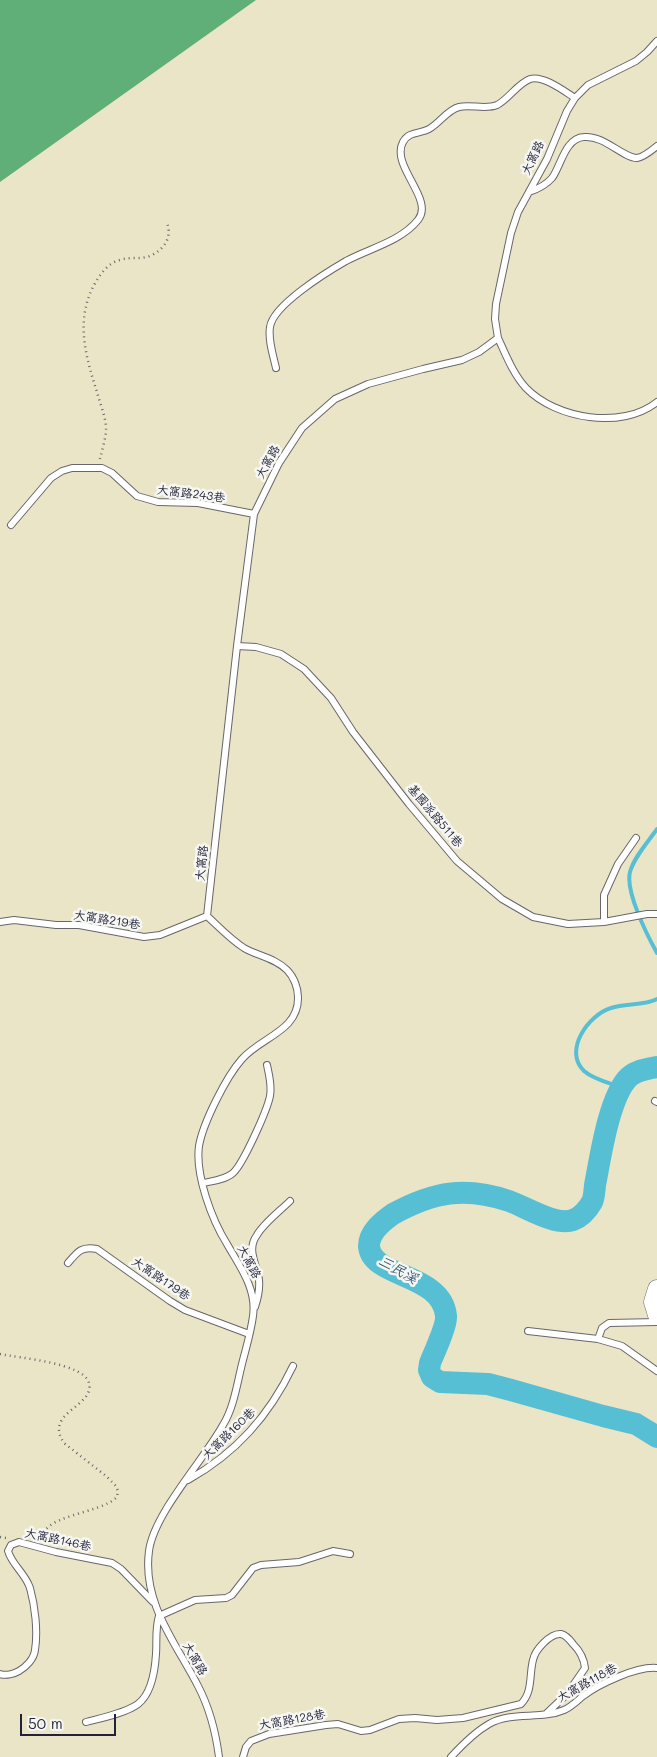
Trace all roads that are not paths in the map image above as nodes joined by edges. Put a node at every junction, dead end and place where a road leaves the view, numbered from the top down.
1 (657, 41) edge
2 (575, 98) junction
3 (657, 146) edge
4 (529, 192) junction
5 (498, 338) junction
6 (276, 368) dead end
7 (657, 402) edge
8 (254, 514) junction
9 (10, 525) dead end
10 (237, 646) junction
11 (636, 838) dead end
12 (657, 914) edge
13 (207, 916) junction
14 (0, 922) edge
15 (604, 922) junction
16 (267, 1065) dead end
17 (203, 1183) junction
18 (290, 1200) dead end
19 (68, 1263) dead end
20 (657, 1289) edge
21 (254, 1313) junction
22 (657, 1315) edge
23 (657, 1322) edge
24 (528, 1331) dead end
25 (249, 1334) junction
26 (598, 1339) junction
27 (293, 1366) dead end
28 (657, 1371) edge
29 (185, 1482) junction
30 (350, 1554) dead end
31 (154, 1603) junction
32 (159, 1616) junction
33 (657, 1668) edge
34 (0, 1674) edge
35 (547, 1713) junction
36 (86, 1722) dead end
37 (218, 1757) edge
38 (243, 1757) edge
39 (451, 1757) edge

1 - 2 lane, 大窩路
2 - 4 lane, 大窩路
2 - 6 lane
3 - 4 lane
4 - 5 lane, 大窩路
5 - 7 lane
5 - 8 lane, 大窩路
8 - 9 lane, 大窩路243巷
8 - 10 lane, 大窩路
10 - 13 lane, 大窩路
10 - 15 lane, 基國派路511巷
11 - 15 lane
12 - 15 lane, 基國派路511巷
13 - 14 lane, 大窩路219巷
13 - 17 lane, 大窩路
16 - 17 lane
17 - 21 lane, 大窩路
18 - 21 lane
19 - 25 lane, 大窩路179巷
20 - 22 street
21 - 25 lane, 大窩路
23 - 26 lane
24 - 26 lane
25 - 29 lane, 大窩路
26 - 28 lane
27 - 29 lane, 大窩路160巷
29 - 31 lane, 大窩路
30 - 32 lane
31 - 32 lane, 大窩路
31 - 34 lane, 大窩路146巷
32 - 36 lane
32 - 37 lane, 大窩路
33 - 35 lane, 大窩路118巷
35 - 38 lane, 大窩路128巷
35 - 39 lane, 大窩路118巷

